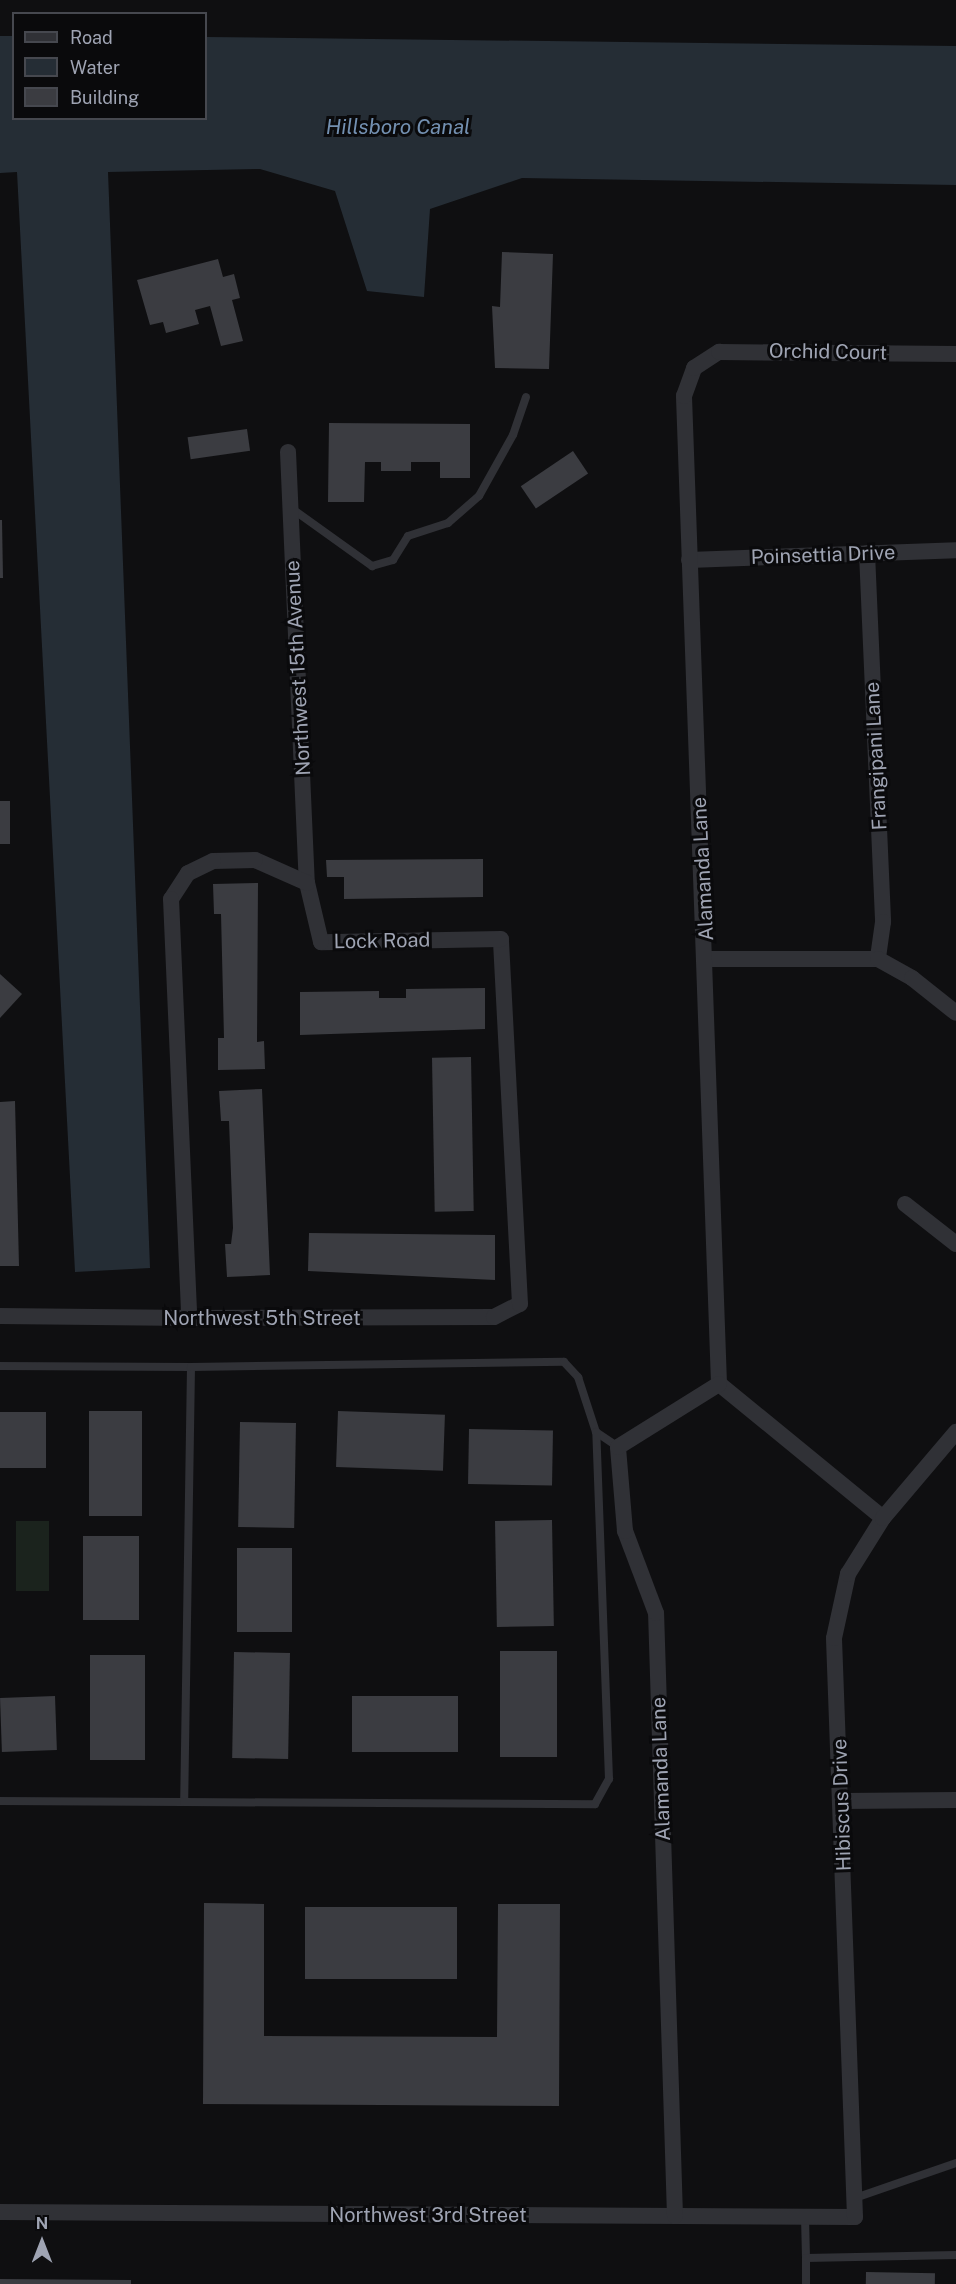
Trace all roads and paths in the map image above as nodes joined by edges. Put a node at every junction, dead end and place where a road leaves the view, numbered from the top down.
1 (956, 354) edge
2 (703, 360) joint
3 (526, 397) dead end
4 (288, 452) dead end
5 (291, 508) junction
6 (956, 550) edge
7 (867, 553) junction
8 (689, 560) junction
9 (307, 883) junction
10 (707, 959) junction
11 (878, 959) junction
12 (956, 1013) edge
13 (905, 1204) dead end
14 (956, 1244) edge
15 (520, 1304) joint
16 (0, 1316) edge
17 (189, 1318) junction
18 (0, 1366) edge
19 (191, 1367) junction
20 (719, 1384) junction
21 (596, 1432) junction
22 (956, 1432) edge
23 (618, 1447) junction
24 (883, 1518) junction
25 (956, 1800) edge
26 (0, 1801) edge
27 (843, 1801) junction
28 (184, 1802) junction
29 (956, 2163) edge
30 (855, 2198) junction
31 (0, 2212) edge
32 (675, 2216) junction
33 (805, 2217) junction
34 (855, 2217) joint
35 (956, 2255) edge
36 (806, 2258) junction
37 (806, 2284) edge

1 - 2 street, Orchid Court
2 - 8 street, Alamanda Lane
3 - 5 lane
4 - 5 street, Northwest 15th Avenue
5 - 9 street, Northwest 15th Avenue
6 - 7 street, Poinsettia Drive
7 - 8 street, Poinsettia Drive
7 - 11 street, Frangipani Lane
8 - 10 street, Alamanda Lane
9 - 15 street, Lock Road
9 - 17 street
10 - 11 street
10 - 20 street, Alamanda Lane
11 - 12 street
13 - 14 street
15 - 17 street, Northwest 5th Street
16 - 17 street, Northwest 5th Street
18 - 19 lane
19 - 21 lane
19 - 28 lane
20 - 23 street
20 - 24 street
21 - 23 lane
21 - 28 lane
22 - 24 street, Hibiscus Drive
23 - 32 street, Alamanda Lane
24 - 27 street, Hibiscus Drive
25 - 27 street
26 - 28 lane
27 - 30 street, Hibiscus Drive
29 - 30 lane
30 - 34 street, Hibiscus Drive
31 - 32 street, Northwest 3rd Street
32 - 33 street, Northwest 3rd Street
33 - 34 street, Northwest 3rd Street
33 - 36 lane
35 - 36 lane
36 - 37 lane

